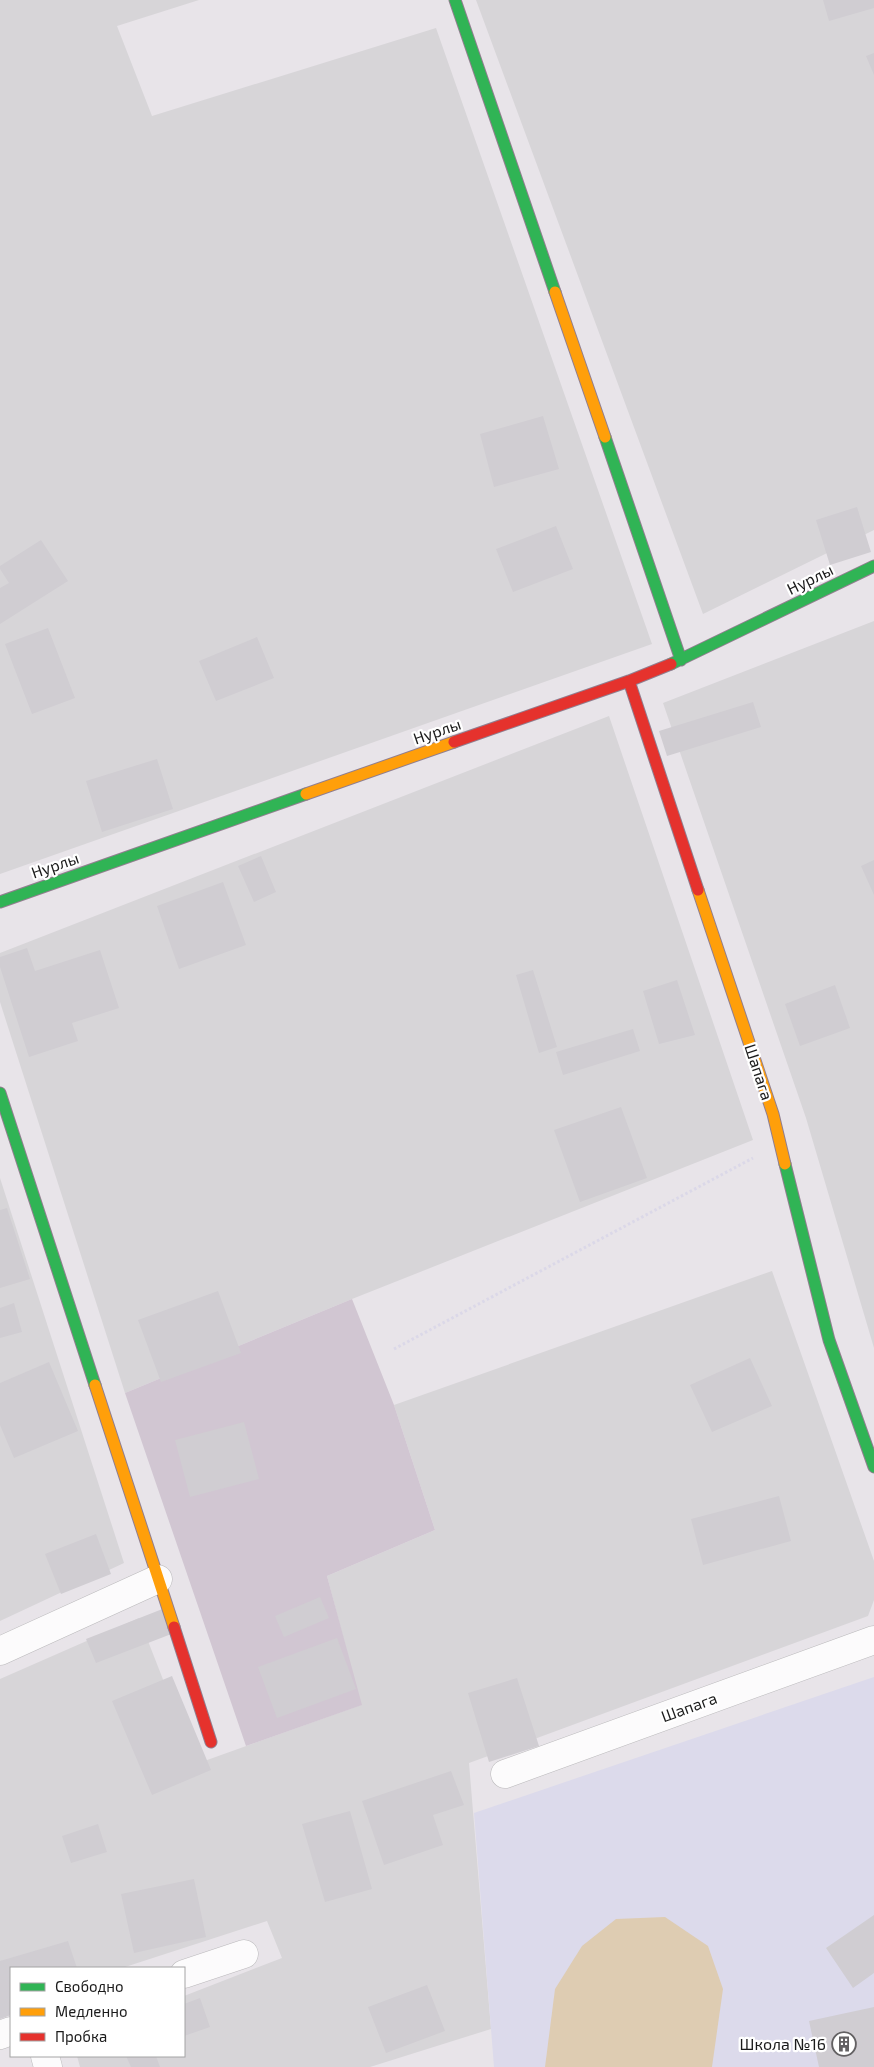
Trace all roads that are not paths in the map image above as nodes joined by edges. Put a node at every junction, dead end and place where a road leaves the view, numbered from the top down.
1 (455, 0) edge
2 (874, 566) edge
3 (681, 660) junction
4 (629, 680) junction
5 (0, 902) edge
6 (0, 1093) edge
7 (874, 1467) edge
8 (158, 1579) junction
9 (874, 1640) edge
10 (0, 1651) edge
11 (211, 1742) dead end
12 (504, 1774) dead end
13 (244, 1954) dead end
14 (185, 1974) edge

1 - 3 street
2 - 3 street, Нурлы
3 - 4 street, Нурлы
4 - 5 street, Нурлы
4 - 7 street, Шапага
6 - 8 street
8 - 10 street
8 - 11 street
9 - 12 street, Шапага
13 - 14 street

